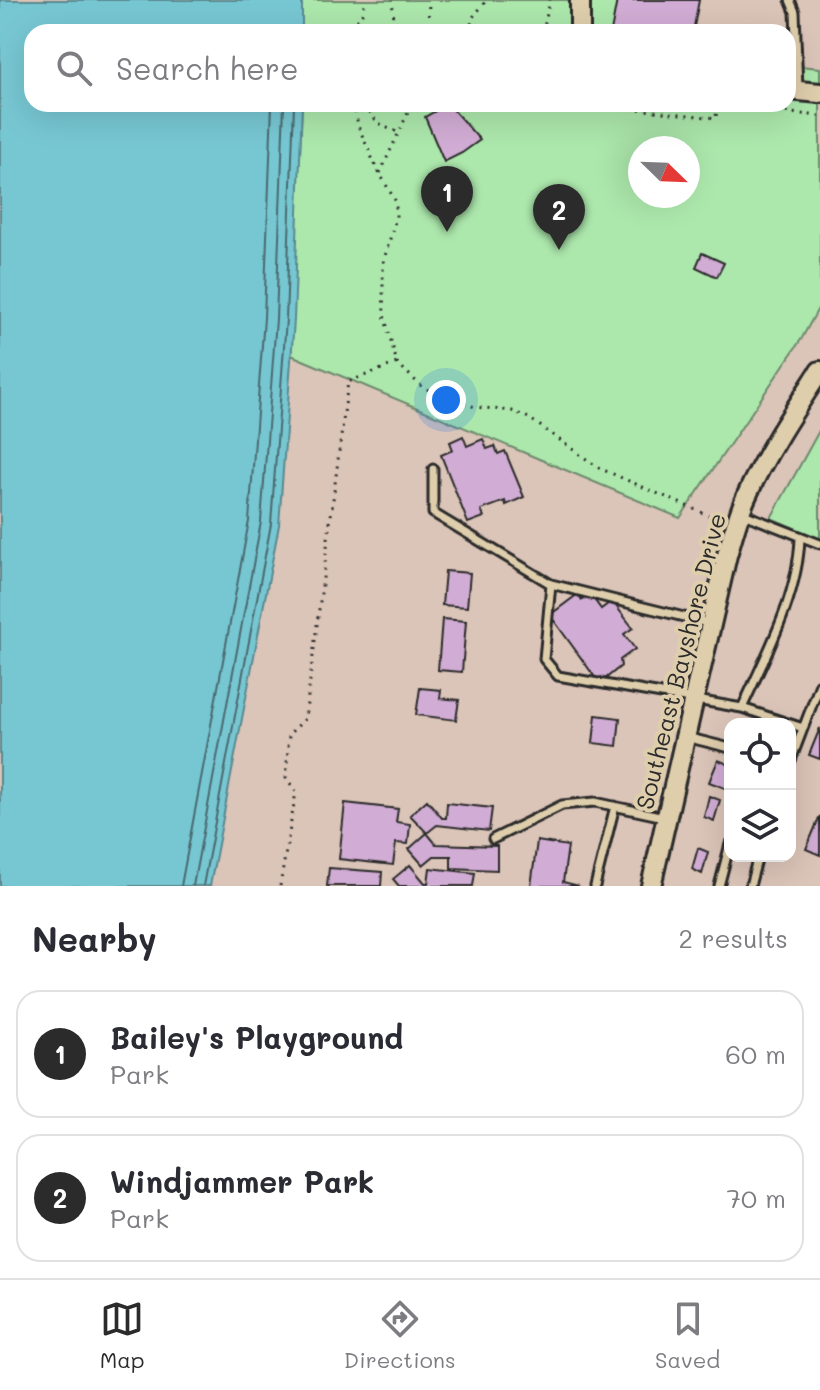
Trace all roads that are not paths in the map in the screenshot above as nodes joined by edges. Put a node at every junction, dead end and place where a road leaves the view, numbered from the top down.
1 (580, 0) edge
2 (790, 0) edge
3 (580, 24) edge
4 (795, 24) edge
5 (796, 90) edge
6 (820, 93) edge
7 (820, 371) edge
8 (433, 469) dead end
9 (738, 520) junction
10 (800, 536) junction
11 (820, 544) edge
12 (551, 584) junction
13 (710, 624) junction
14 (820, 684) edge
15 (692, 700) junction
16 (742, 708) junction
17 (803, 728) junction
18 (684, 736) junction
19 (724, 746) edge
20 (796, 747) edge
21 (615, 806) junction
22 (666, 818) junction
23 (493, 839) dead end
24 (725, 862) edge
25 (756, 862) edge
26 (595, 886) edge
27 (651, 886) edge
28 (719, 886) edge
29 (750, 886) edge

1 - 3 street
2 - 4 lane
5 - 6 street
7 - 9 street, Southeast Bayshore Drive
8 - 12 lane
9 - 10 lane
9 - 13 street, Southeast Bayshore Drive
10 - 11 lane
10 - 16 lane
12 - 13 lane
12 - 15 lane
13 - 15 street, Southeast Bayshore Drive
14 - 17 lane
15 - 16 lane
15 - 18 street, Southeast Bayshore Drive
16 - 17 lane
17 - 20 lane
18 - 19 lane
18 - 22 street, Southeast Bayshore Drive
21 - 22 lane
21 - 23 lane
21 - 26 lane
22 - 27 street, Southeast Bayshore Drive
24 - 28 lane
25 - 29 lane

